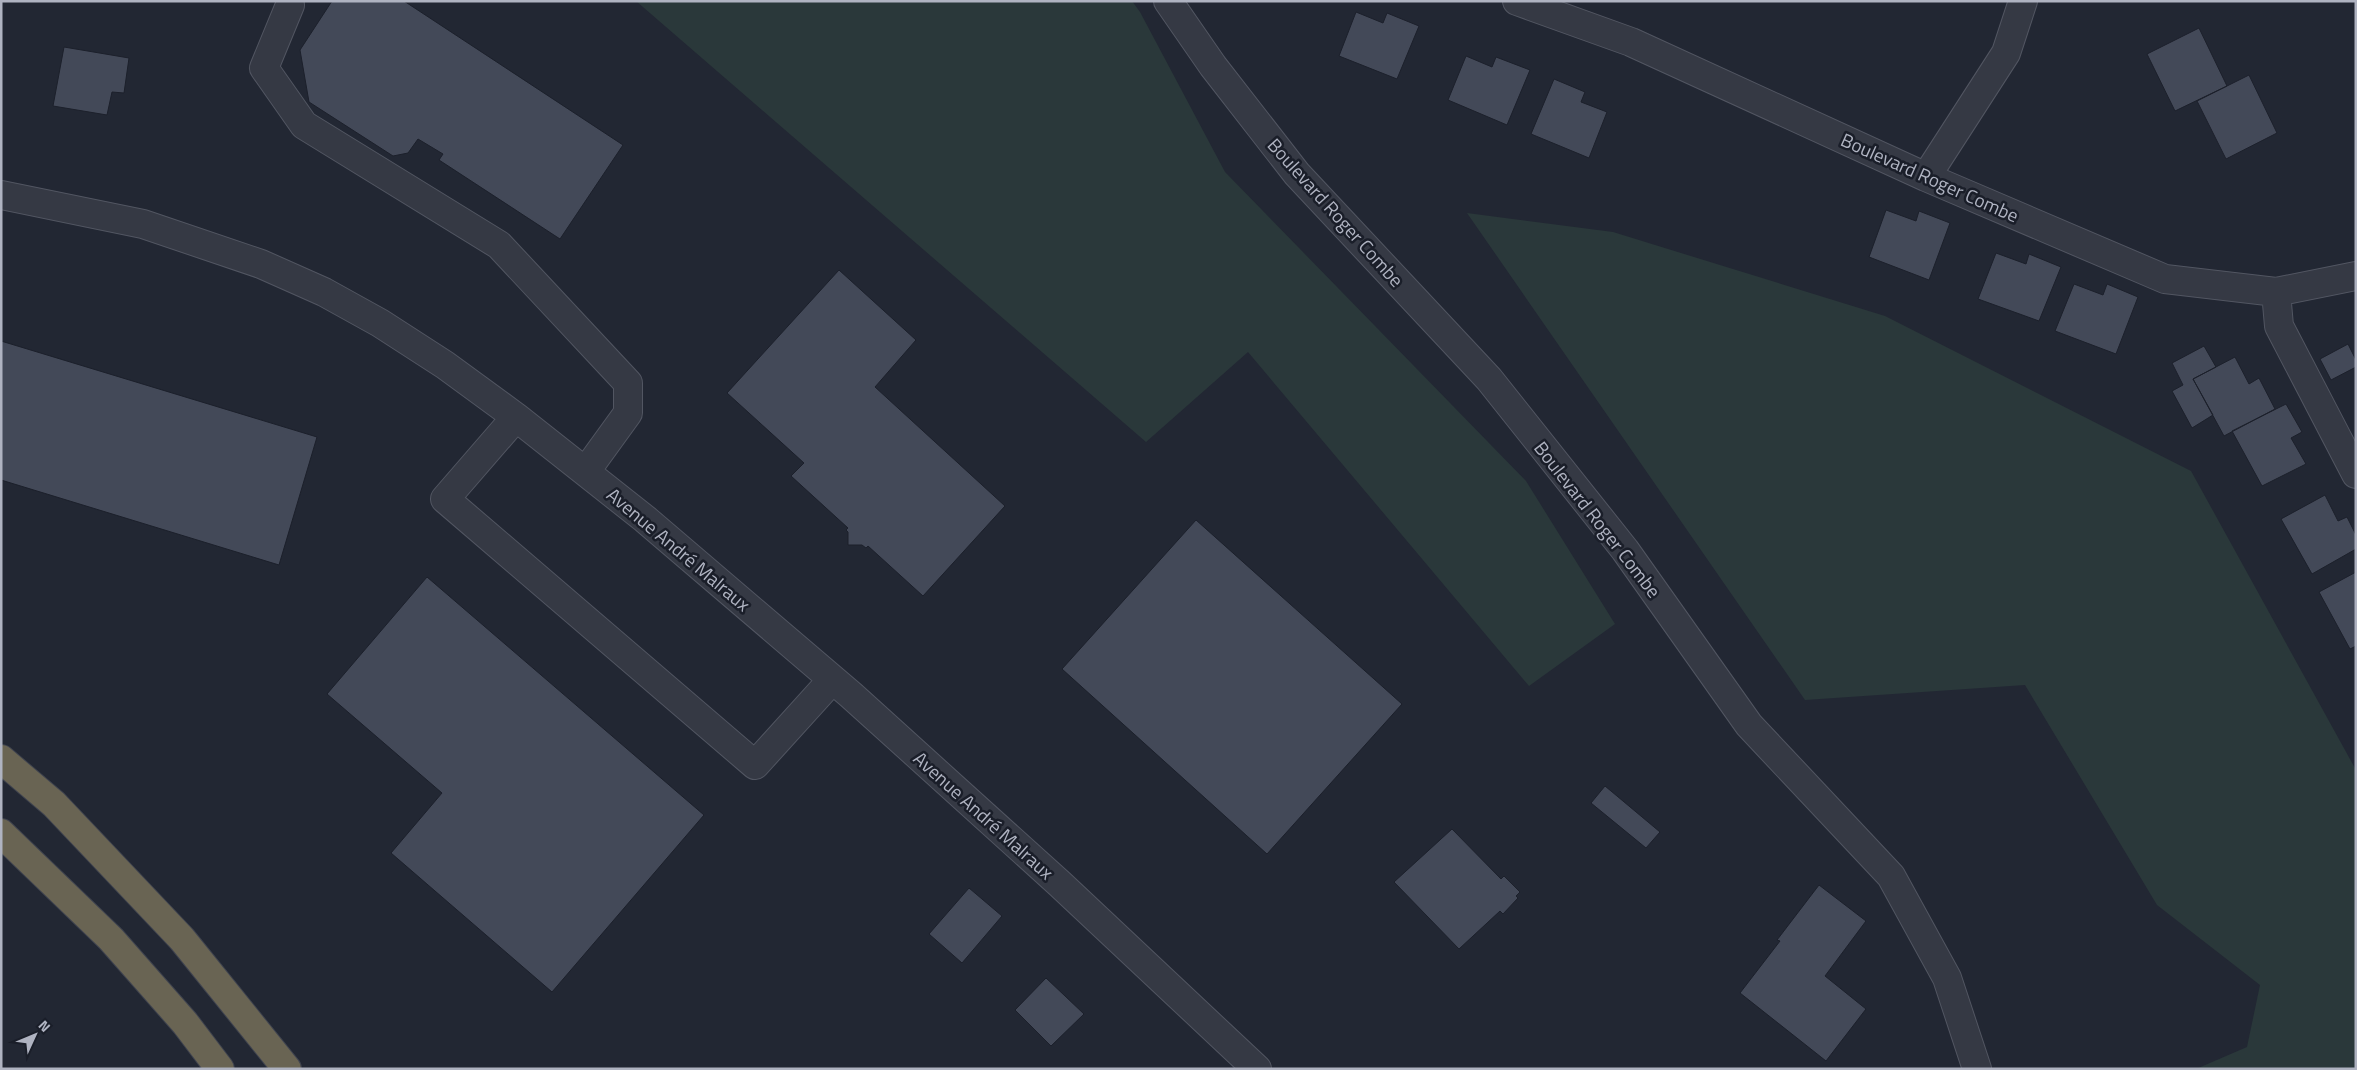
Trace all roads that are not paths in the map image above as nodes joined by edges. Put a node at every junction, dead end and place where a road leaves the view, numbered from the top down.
1 (1168, 1) edge
2 (1517, 1) edge
3 (2023, 1) edge
4 (290, 5) dead end
5 (1926, 176) junction
6 (1, 195) edge
7 (2356, 276) edge
8 (2276, 292) junction
9 (516, 417) junction
10 (586, 471) junction
11 (2356, 474) edge
12 (832, 680) junction
13 (1, 759) edge
14 (1, 833) edge
15 (220, 1069) edge
16 (287, 1069) edge
17 (1257, 1069) edge
18 (1976, 1069) edge

1 - 18 street, Boulevard Roger Combe
2 - 5 street, Boulevard Roger Combe
3 - 5 street
4 - 10 street
5 - 8 street, Boulevard Roger Combe
6 - 9 street, Avenue André Malraux
7 - 8 street, Boulevard Roger Combe
8 - 11 street
9 - 10 street, Avenue André Malraux
9 - 12 street
10 - 12 street, Avenue André Malraux
12 - 17 street, Avenue André Malraux
13 - 16 highway
14 - 15 highway

